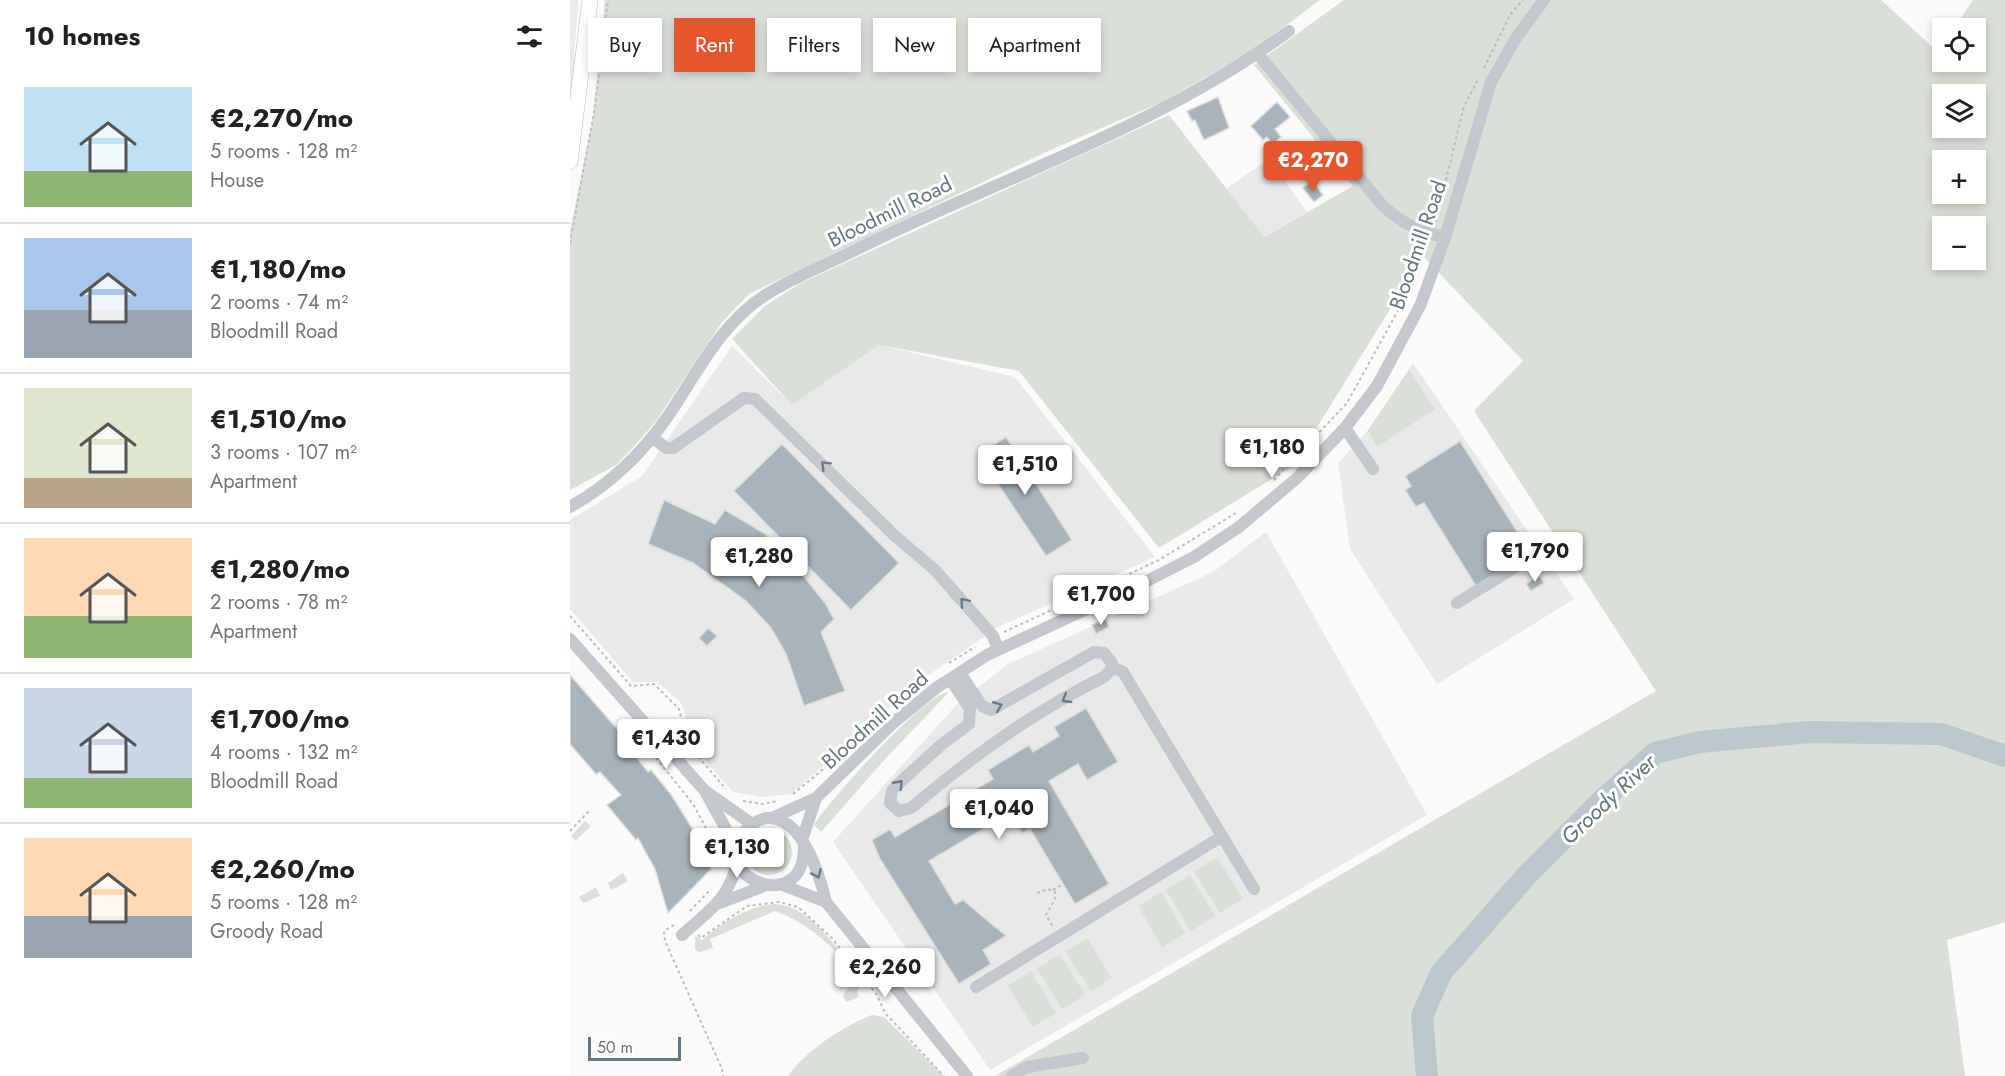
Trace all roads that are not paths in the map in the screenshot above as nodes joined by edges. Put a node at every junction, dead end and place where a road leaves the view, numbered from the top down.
1 (590, 0) edge
2 (1544, 0) edge
3 (1289, 31) dead end
4 (1258, 54) junction
5 (570, 162) edge
6 (1445, 238) junction
7 (1345, 428) junction
8 (652, 437) junction
9 (1373, 469) dead end
10 (570, 507) edge
11 (1514, 568) dead end
12 (1457, 603) dead end
13 (570, 639) edge
14 (998, 649) junction
15 (1112, 667) junction
16 (955, 676) junction
17 (705, 791) junction
18 (816, 798) junction
19 (772, 818) junction
20 (752, 824) junction
21 (1221, 837) junction
22 (803, 843) junction
23 (738, 855) junction
24 (780, 884) junction
25 (764, 885) junction
26 (1254, 889) dead end
27 (826, 902) junction
28 (720, 903) junction
29 (682, 935) dead end
30 (976, 987) dead end
31 (1083, 1058) dead end
32 (968, 1076) edge
33 (1012, 1076) edge

1 - 5 main road
2 - 6 street, Bloodmill Road
3 - 4 street, Bloodmill Road
4 - 6 street
4 - 8 street, Bloodmill Road
6 - 7 street, Bloodmill Road
7 - 9 street
7 - 14 street, Bloodmill Road
8 - 10 street, Bloodmill Road
14 -> 8 street
11 - 12 street
13 - 17 street
14 - 16 street, Bloodmill Road
16 -> 15 street
15 -> 16 street
15 - 21 street
16 - 18 street, Bloodmill Road
17 - 20 street
17 - 23 street
18 - 19 street
18 - 22 street
19 - 20 street
19 - 22 street
20 - 23 street
21 - 26 street
21 - 30 street
22 - 24 street
22 -> 27 street
23 - 25 street
23 - 28 street
24 - 25 street
24 - 27 street
25 - 28 street
27 - 32 street
28 - 29 street
31 - 33 street

